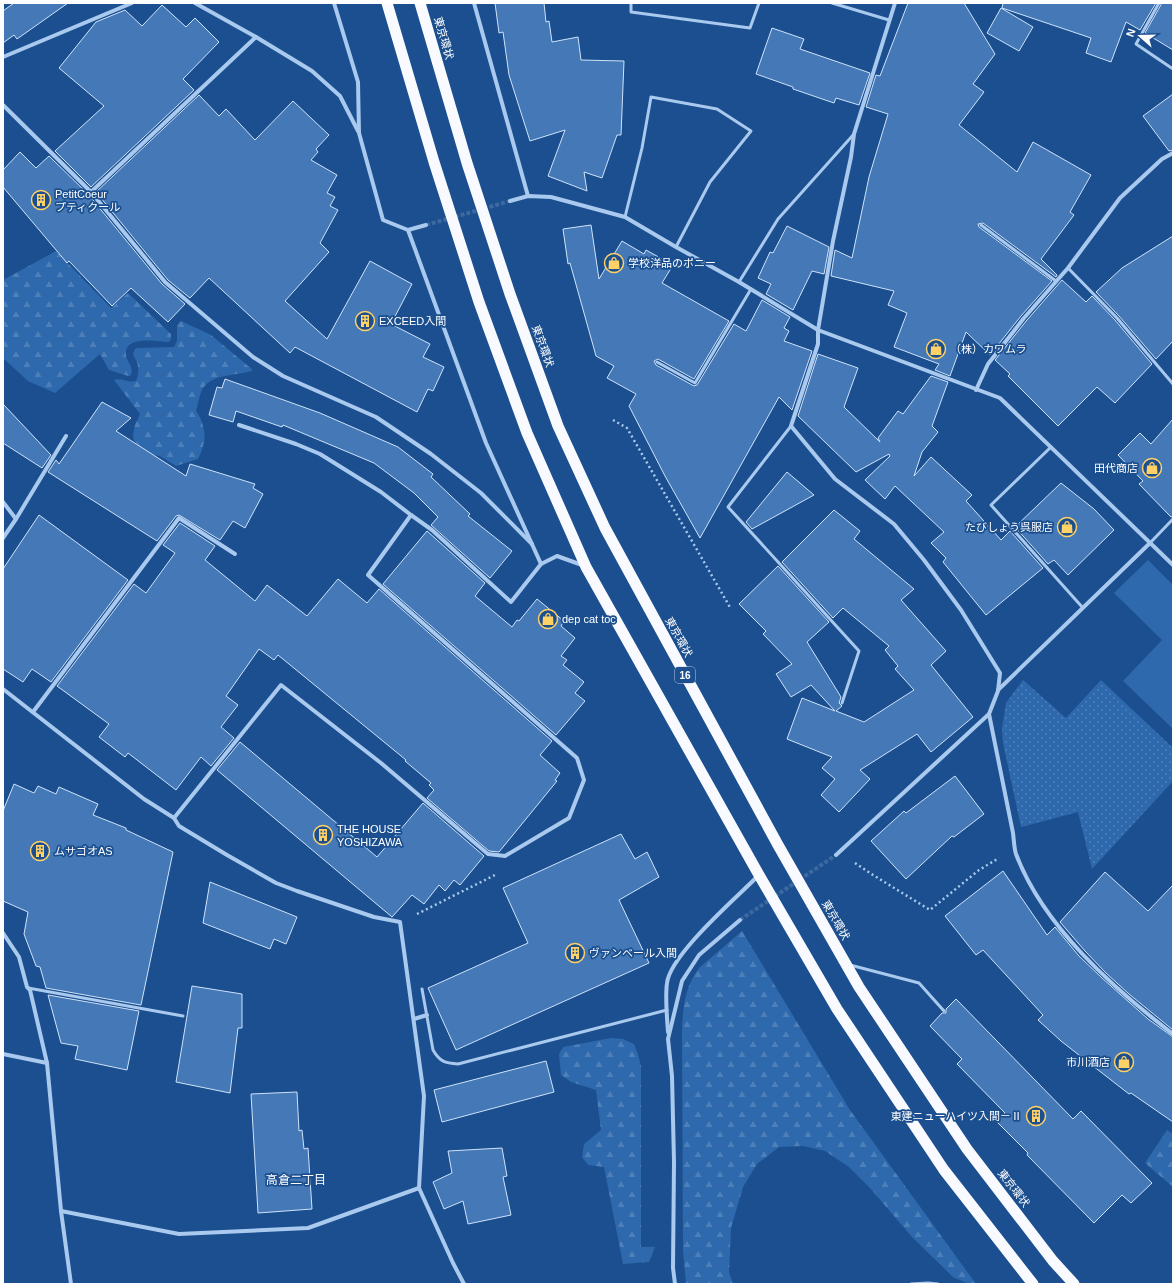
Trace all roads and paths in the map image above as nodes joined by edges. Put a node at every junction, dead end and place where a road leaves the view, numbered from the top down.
1 (132, 3) edge
2 (195, 3) edge
3 (334, 3) edge
4 (387, 3) edge
5 (420, 3) edge
6 (474, 3) edge
7 (631, 3) edge
8 (759, 3) edge
9 (832, 3) edge
10 (895, 3) edge
11 (1160, 3) edge
12 (889, 20) junction
13 (256, 36) junction
14 (3, 57) edge
15 (1173, 69) edge
16 (3, 105) edge
17 (359, 133) junction
18 (854, 134) junction
19 (1173, 153) edge
20 (91, 192) junction
21 (528, 196) junction
22 (510, 201) tunnel mouth
23 (625, 217) junction
24 (426, 225) tunnel mouth
25 (982, 225) dead end
26 (408, 230) junction
27 (676, 248) junction
28 (1068, 268) junction
29 (1056, 281) junction
30 (739, 282) junction
31 (751, 289) junction
32 (818, 330) junction
33 (657, 362) dead end
34 (1173, 384) edge
35 (976, 390) junction
36 (613, 420) dead end
37 (239, 426) dead end
38 (791, 426) junction
39 (66, 436) dead end
40 (1051, 447) junction
41 (3, 502) edge
42 (411, 515) junction
43 (16, 519) junction
44 (1173, 519) edge
45 (3, 538) edge
46 (1150, 543) junction
47 (532, 544) junction
48 (235, 554) dead end
49 (541, 564) junction
50 (1173, 565) edge
51 (586, 567) junction
52 (1083, 608) junction
53 (731, 609) dead end
54 (3, 689) edge
55 (998, 691) junction
56 (842, 703) dead end
57 (33, 712) junction
58 (988, 714) junction
59 (174, 818) junction
60 (840, 852) junction
61 (1016, 853) junction
62 (836, 855) tunnel mouth
63 (497, 874) dead end
64 (759, 875) junction
65 (740, 920) tunnel mouth
66 (400, 922) junction
67 (3, 933) edge
68 (846, 964) junction
69 (27, 987) junction
70 (422, 989) dead end
71 (667, 1010) junction
72 (944, 1011) dead end
73 (427, 1015) junction
74 (183, 1016) dead end
75 (414, 1019) junction
76 (1173, 1034) edge
77 (668, 1039) junction
78 (3, 1054) edge
79 (46, 1063) junction
80 (419, 1188) junction
81 (61, 1211) junction
82 (71, 1284) edge
83 (464, 1284) edge
84 (675, 1284) edge
85 (911, 1284) edge
86 (938, 1284) edge
87 (1033, 1284) edge
88 (1074, 1284) edge

1 - 14 street
2 - 13 street
3 - 17 street
4 - 51 highway
5 - 68 highway, 東京環状 / 16
6 - 21 street
7 - 8 lane
9 - 12 lane
10 - 12 street
11 - 15 lane
12 - 18 street
13 - 17 street
13 - 20 street
16 - 20 street
17 - 26 street
18 - 30 lane
18 - 32 street
19 - 28 street
20 - 47 street
21 - 22 street
21 - 23 street
23 - 27 street
23 - 27 lane
24 - 26 street
25 - 29 lane
26 - 47 street
27 - 30 street
28 - 29 street
28 - 34 lane
29 - 35 street
30 - 31 street
31 - 32 street
31 - 33 lane
32 - 35 street
32 - 38 street
35 - 40 street
36 - 53 path
37 - 42 street
38 - 55 street
38 - 56 lane
39 - 43 street
40 - 46 street
40 - 52 lane
41 - 43 street
42 - 49 street
42 - 59 street
43 - 45 street
44 - 46 lane
46 - 50 street
46 - 52 street
47 - 49 street
48 - 57 street
49 - 51 street
51 - 64 highway
52 - 55 street
54 - 57 street
55 - 58 street
57 - 59 street
58 - 60 street
58 - 61 street
59 - 66 street
60 - 61 path
60 - 62 street
61 - 76 street
63 - 66 path
64 - 71 street
64 - 87 highway
65 - 77 street
66 - 75 street
67 - 69 street
68 - 72 lane
68 - 88 highway, 東京環状 / 16
69 - 74 lane
69 - 79 street
70 - 73 lane
71 - 73 lane
71 - 77 street
73 - 75 street
75 - 80 street
77 - 84 street
78 - 79 street
79 - 81 street
80 - 81 street
80 - 83 street
81 - 82 street
85 - 86 lane

